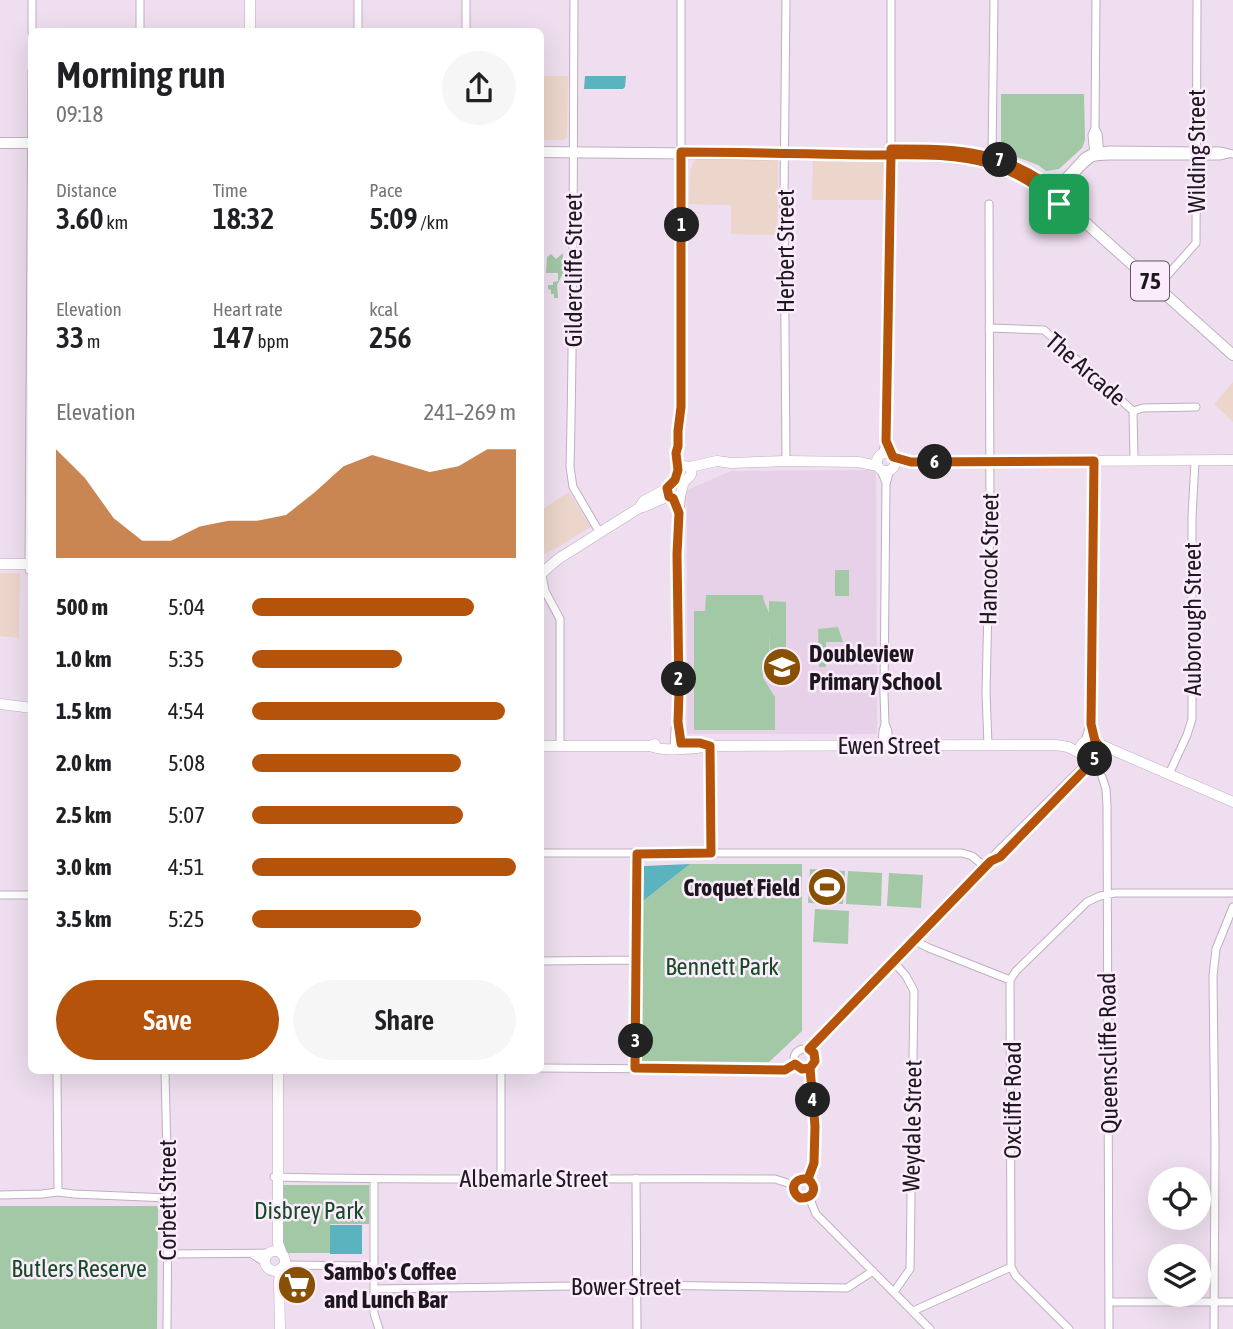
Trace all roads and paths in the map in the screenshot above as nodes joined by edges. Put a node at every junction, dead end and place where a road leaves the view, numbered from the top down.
1 (32, 0) edge
2 (140, 0) edge
3 (250, 0) edge
4 (358, 0) edge
5 (466, 0) edge
6 (574, 0) edge
7 (681, 0) edge
8 (786, 0) edge
9 (891, 0) edge
10 (994, 0) edge
11 (1096, 0) edge
12 (1197, 0) edge
13 (32, 28) edge
14 (140, 28) edge
15 (250, 28) edge
16 (358, 28) edge
17 (466, 28) edge
18 (0, 142) edge
19 (28, 143) edge
20 (544, 145) edge
21 (572, 149) junction
22 (681, 149) junction
23 (785, 150) junction
24 (544, 152) edge
25 (891, 152) junction
26 (1196, 153) junction
27 (1097, 154) junction
28 (1231, 154) edge
29 (992, 157) junction
30 (1055, 195) junction
31 (989, 204) dead end
32 (1157, 287) junction
33 (989, 328) junction
34 (1233, 355) edge
35 (1196, 407) dead end
36 (1133, 411) junction
37 (1134, 459) junction
38 (1233, 460) edge
39 (786, 461) junction
40 (1094, 461) junction
41 (1195, 461) junction
42 (886, 462) junction
43 (990, 462) junction
44 (732, 463) junction
45 (684, 468) junction
46 (689, 479) junction
47 (673, 494) junction
48 (600, 533) junction
49 (0, 564) edge
50 (28, 567) edge
51 (28, 567) edge
52 (544, 569) edge
53 (0, 570) edge
54 (544, 592) edge
55 (0, 704) edge
56 (28, 708) edge
57 (885, 745) junction
58 (988, 745) junction
59 (544, 746) edge
60 (560, 746) junction
61 (677, 746) junction
62 (710, 746) junction
63 (1090, 750) junction
64 (1169, 774) junction
65 (1102, 777) dead end
66 (1233, 802) edge
67 (544, 853) edge
68 (711, 853) junction
69 (637, 854) junction
70 (988, 864) junction
71 (1233, 893) edge
72 (1108, 894) junction
73 (0, 895) edge
74 (28, 895) edge
75 (1233, 907) edge
76 (913, 940) junction
77 (636, 960) junction
78 (544, 961) edge
79 (893, 961) junction
80 (1010, 980) junction
81 (809, 1049) junction
82 (795, 1064) junction
83 (544, 1068) edge
84 (635, 1068) junction
85 (810, 1068) junction
86 (57, 1074) edge
87 (165, 1074) edge
88 (275, 1074) edge
89 (500, 1074) edge
90 (276, 1177) junction
91 (501, 1178) junction
92 (636, 1178) junction
93 (374, 1179) junction
94 (808, 1179) junction
95 (794, 1185) junction
96 (58, 1192) junction
97 (0, 1195) edge
98 (809, 1197) junction
99 (168, 1198) junction
100 (167, 1254) junction
101 (276, 1260) junction
102 (373, 1266) junction
103 (1012, 1267) junction
104 (873, 1271) junction
105 (638, 1285) junction
106 (374, 1289) junction
107 (894, 1292) junction
108 (1214, 1301) junction
109 (1109, 1302) junction
110 (1233, 1302) edge
111 (913, 1311) junction
112 (167, 1329) edge
113 (274, 1329) edge
114 (280, 1329) edge
115 (380, 1329) edge
116 (637, 1329) edge
117 (930, 1329) edge
118 (1069, 1329) edge
119 (1109, 1329) edge
120 (1214, 1329) edge

1 - 13 street
2 - 14 street
3 - 15 main road
4 - 16 street
5 - 17 street
6 - 21 street, Gildercliffe Street
7 - 22 street
8 - 23 street, Herbert Street
9 - 25 street
10 - 29 street
11 - 27 street
12 - 26 street, Wilding Street
18 - 19 main road
20 - 21 main road, 75
21 - 22 main road, 75
21 - 24 main road, 75
21 - 48 street, Gildercliffe Street
22 - 23 main road, 75
22 - 45 street
23 - 25 main road, 75
23 - 39 street, Herbert Street
25 - 29 main road, 75
25 - 30 main road, 75
25 - 42 street
26 - 27 street
26 - 28 street
26 - 32 street, Wilding Street
27 - 30 street
29 - 30 main road, 75
30 - 32 main road, 75
31 - 33 street, Hancock Street
32 - 34 main road, 75
33 - 36 street, The Arcade
33 - 43 street, Hancock Street
35 - 36 street
36 - 37 street, The Arcade
37 - 40 main road
37 - 41 main road
38 - 41 main road
39 - 42 main road
39 - 44 main road
40 - 43 main road
40 - 63 street
41 - 64 street, Auborough Street
42 - 43 main road
42 - 57 street
43 - 58 street, Hancock Street
44 - 45 main road
44 - 46 main road
45 - 46 main road
45 - 47 main road
46 - 47 main road
47 - 48 main road
47 - 61 street
48 - 52 main road
49 - 50 main road
51 - 53 main road
54 - 60 street
55 - 56 main road
57 - 58 main road, Ewen Street
57 - 62 main road, Ewen Street
58 - 63 main road, Ewen Street
59 - 60 main road, Ewen Street
60 - 61 main road, Ewen Street
61 - 62 main road, Ewen Street
62 - 68 street
63 - 64 main road
63 - 70 street
64 - 66 main road
65 - 72 street, Queenscliffe Road
67 - 69 street
68 - 69 street
68 - 70 street
69 - 77 street
70 - 76 street
71 - 72 street
72 - 80 street
72 - 109 street, Queenscliffe Road
73 - 74 street
75 - 108 street
76 - 79 street
76 - 80 street
77 - 78 street
77 - 84 street
79 - 81 street
79 - 107 street, Weydale Street
80 - 103 street, Oxcliffe Road
81 - 82 street
81 - 85 street
82 - 84 street
82 - 85 street
83 - 84 street
85 - 94 street
86 - 96 street
87 - 99 street, Corbett Street
88 - 90 main road
89 - 91 street
90 - 93 street, Albemarle Street
90 - 101 main road
91 - 92 street, Albemarle Street
91 - 93 street, Albemarle Street
92 - 95 street, Albemarle Street
92 - 105 street
93 - 102 street
94 - 95 street
94 - 98 street
95 - 98 street, Albemarle Street
96 - 97 street
96 - 99 street
98 - 104 street
99 - 100 street, Corbett Street
100 - 101 street
100 - 112 street, Corbett Street
101 - 102 street
101 - 113 main road
101 - 114 main road
102 - 106 street
103 - 111 street
103 - 118 street
104 - 105 street, Bower Street
104 - 107 street
105 - 106 street, Bower Street
105 - 116 street
106 - 115 street
107 - 111 street
108 - 109 street
108 - 110 street
108 - 120 street
109 - 119 street, Queenscliffe Road
111 - 117 street

